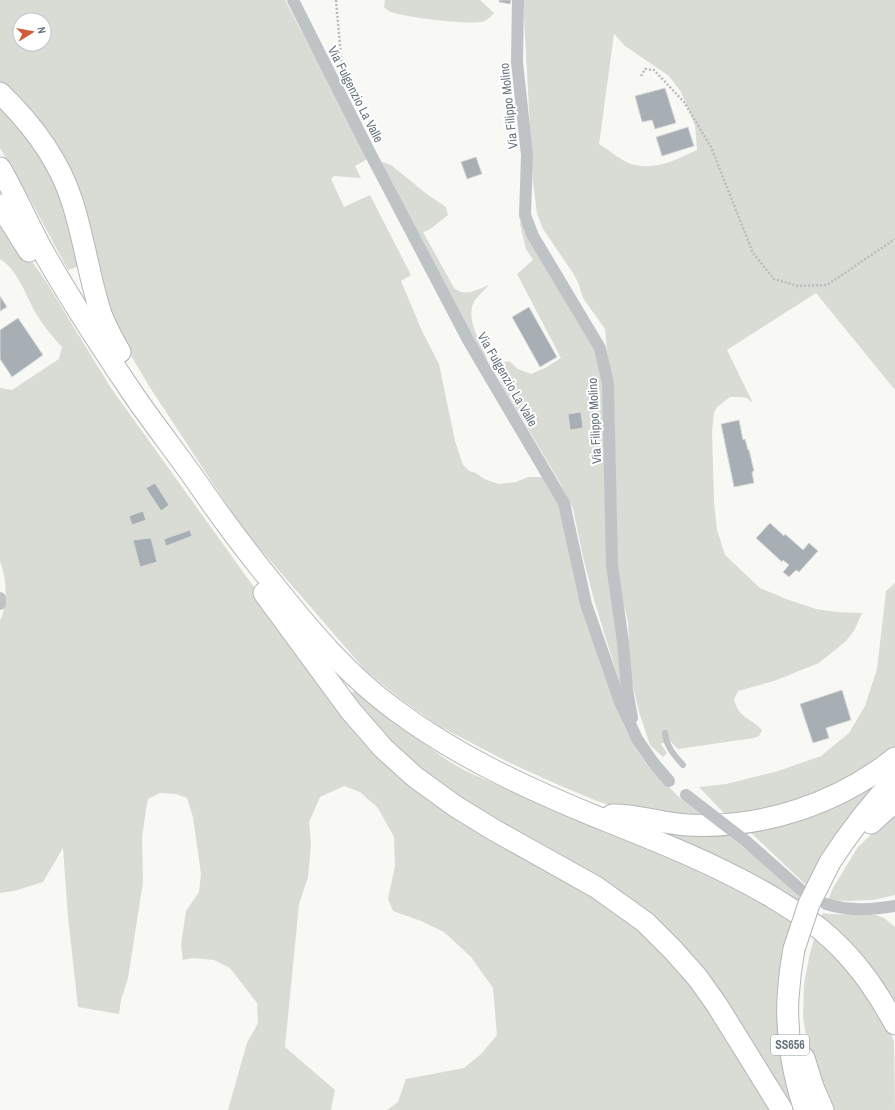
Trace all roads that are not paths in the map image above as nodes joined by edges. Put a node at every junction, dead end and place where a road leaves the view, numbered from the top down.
1 (293, 0) edge
2 (518, 0) edge
3 (0, 93) edge
4 (0, 168) edge
5 (0, 205) edge
6 (88, 325) junction
7 (135, 396) junction
8 (219, 514) junction
9 (0, 598) edge
10 (0, 604) edge
11 (664, 733) dead end
12 (637, 739) junction
13 (895, 758) edge
14 (683, 765) dead end
15 (895, 780) edge
16 (670, 781) dead end
17 (686, 795) dead end
18 (895, 803) edge
19 (593, 815) junction
20 (830, 862) junction
21 (801, 890) dead end
22 (826, 904) dead end
23 (895, 906) edge
24 (789, 978) junction
25 (895, 1024) edge
26 (782, 1110) edge
27 (804, 1110) edge
28 (823, 1110) edge

1 - 12 street, Via Fulgenzio La Valle
2 - 12 street, Via Filippo Molino
3 - 7 highway
4 - 6 highway
5 - 6 highway
6 - 7 highway
7 - 8 highway
8 - 19 highway
8 - 26 highway
9 - 10 street
11 - 14 lane
12 - 16 street, Via Fulgenzio La Valle
13 - 19 highway
15 - 20 highway, SS656
17 - 21 street, bridge
18 - 20 highway
19 - 25 highway
20 - 24 highway, SS656, bridge
22 - 23 street
24 - 27 highway, SS656
24 - 28 highway

